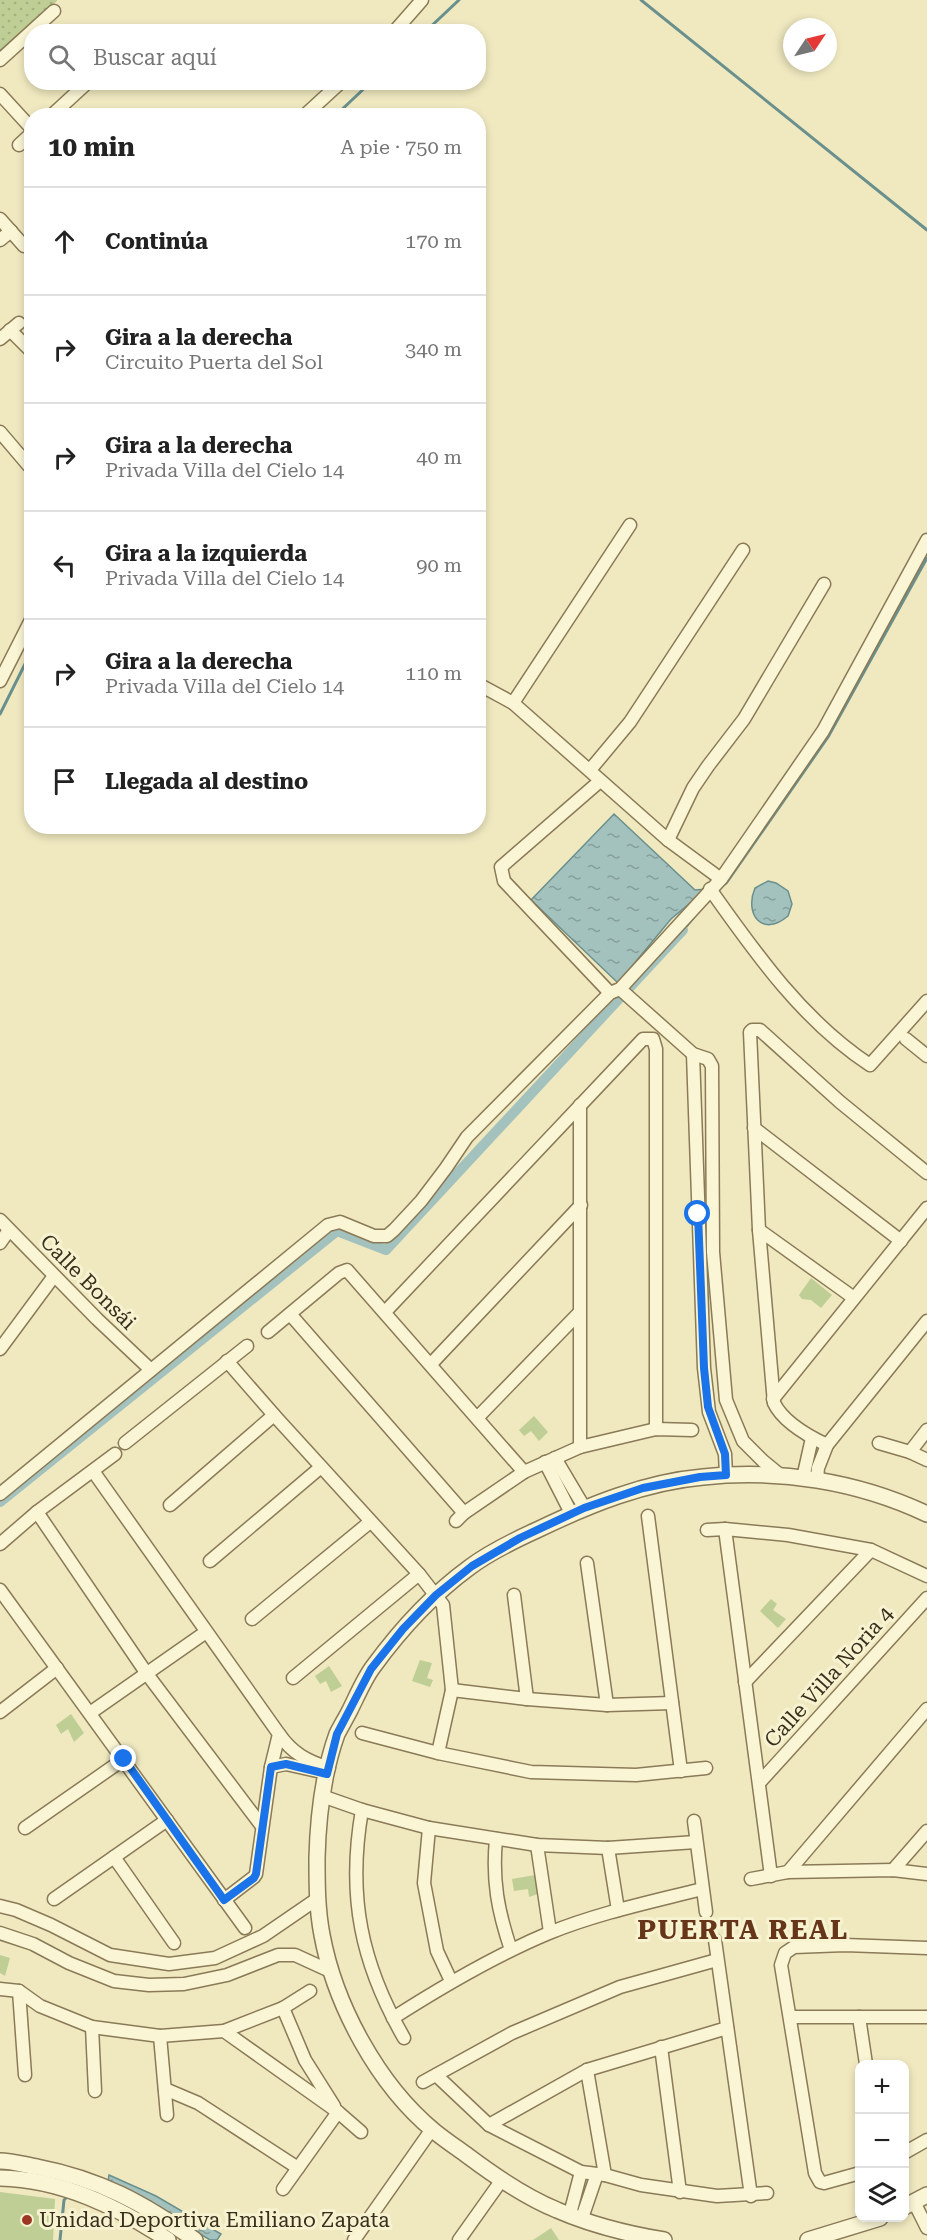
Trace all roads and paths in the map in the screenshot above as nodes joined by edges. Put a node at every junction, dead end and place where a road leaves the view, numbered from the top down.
1 (422, 0) edge
2 (54, 11) dead end
3 (40, 24) edge
4 (401, 24) edge
5 (24, 38) edge
6 (0, 60) edge
7 (79, 90) edge
8 (332, 90) edge
9 (1, 98) edge
10 (60, 108) edge
11 (313, 108) edge
12 (24, 122) edge
13 (24, 140) edge
14 (19, 145) dead end
15 (0, 219) edge
16 (11, 231) junction
17 (0, 240) edge
18 (24, 246) dead end
19 (0, 339) edge
20 (24, 340) edge
21 (0, 432) edge
22 (24, 460) edge
23 (630, 525) dead end
24 (927, 540) edge
25 (743, 550) dead end
26 (824, 584) dead end
27 (24, 634) edge
28 (0, 681) edge
29 (486, 688) edge
30 (513, 703) junction
31 (590, 770) junction
32 (600, 781) junction
33 (668, 840) junction
34 (721, 879) junction
35 (710, 889) junction
36 (615, 991) junction
37 (927, 1000) edge
38 (906, 1040) dead end
39 (693, 1054) junction
40 (927, 1056) edge
41 (580, 1105) junction
42 (754, 1128) junction
43 (927, 1173) edge
44 (581, 1205) junction
45 (927, 1208) edge
46 (698, 1214) junction
47 (713, 1215) junction
48 (0, 1220) edge
49 (9, 1230) junction
50 (759, 1230) junction
51 (901, 1241) junction
52 (0, 1243) edge
53 (54, 1276) junction
54 (854, 1298) junction
55 (385, 1312) junction
56 (290, 1314) junction
57 (579, 1314) junction
58 (927, 1321) edge
59 (268, 1332) dead end
60 (247, 1346) dead end
61 (0, 1349) edge
62 (227, 1361) junction
63 (431, 1364) junction
64 (151, 1370) junction
65 (773, 1399) junction
66 (274, 1415) junction
67 (478, 1417) junction
68 (656, 1429) junction
69 (692, 1430) dead end
70 (927, 1430) edge
71 (812, 1438) junction
72 (125, 1443) dead end
73 (879, 1443) dead end
74 (827, 1445) junction
75 (580, 1447) junction
76 (910, 1452) junction
77 (115, 1454) dead end
78 (550, 1460) junction
79 (927, 1460) edge
80 (321, 1467) junction
81 (93, 1471) junction
82 (524, 1472) junction
83 (811, 1473) junction
84 (726, 1475) junction
85 (780, 1475) junction
86 (0, 1494) edge
87 (170, 1505) dead end
88 (578, 1510) junction
89 (37, 1512) junction
90 (927, 1514) edge
91 (648, 1516) dead end
92 (370, 1522) junction
93 (725, 1529) junction
94 (707, 1530) dead end
95 (0, 1544) edge
96 (871, 1550) junction
97 (210, 1562) dead end
98 (587, 1563) dead end
99 (419, 1574) junction
100 (927, 1576) edge
101 (0, 1590) edge
102 (436, 1595) junction
103 (514, 1595) dead end
104 (927, 1598) edge
105 (252, 1619) dead end
106 (206, 1632) junction
107 (57, 1668) junction
108 (147, 1674) junction
109 (293, 1678) dead end
110 (745, 1682) junction
111 (452, 1690) junction
112 (527, 1699) junction
113 (672, 1703) junction
114 (608, 1705) junction
115 (927, 1709) edge
116 (0, 1712) edge
117 (90, 1713) junction
118 (362, 1733) dead end
119 (279, 1734) junction
120 (438, 1753) junction
121 (124, 1759) junction
122 (312, 1766) junction
123 (271, 1767) junction
124 (706, 1768) dead end
125 (328, 1771) junction
126 (681, 1771) junction
127 (760, 1782) junction
128 (326, 1797) junction
129 (362, 1810) junction
130 (167, 1820) junction
131 (694, 1821) dead end
132 (261, 1824) junction
133 (25, 1828) dead end
134 (429, 1828) junction
135 (927, 1831) edge
136 (496, 1839) junction
137 (696, 1842) junction
138 (537, 1845) junction
139 (608, 1848) junction
140 (114, 1857) junction
141 (892, 1870) junction
142 (788, 1872) junction
143 (927, 1874) edge
144 (771, 1876) junction
145 (752, 1879) dead end
146 (702, 1889) junction
147 (54, 1899) dead end
148 (317, 1899) junction
149 (224, 1900) junction
150 (0, 1906) edge
151 (618, 1910) junction
152 (706, 1912) dead end
153 (244, 1928) dead end
154 (550, 1932) junction
155 (0, 1933) edge
156 (716, 1940) dead end
157 (174, 1943) dead end
158 (927, 1948) edge
159 (511, 1950) junction
160 (717, 1960) junction
161 (330, 1971) junction
162 (452, 1981) junction
163 (0, 1989) edge
164 (19, 1991) junction
165 (310, 1991) dead end
166 (283, 2008) junction
167 (790, 2017) junction
168 (859, 2017) junction
169 (393, 2018) junction
170 (927, 2018) edge
171 (92, 2027) junction
172 (727, 2028) junction
173 (224, 2031) junction
174 (160, 2036) junction
175 (404, 2038) dead end
176 (661, 2047) junction
177 (865, 2060) edge
178 (587, 2070) junction
179 (25, 2075) dead end
180 (436, 2075) junction
181 (423, 2082) dead end
182 (165, 2089) junction
183 (96, 2091) dead end
184 (338, 2112) junction
185 (167, 2115) dead end
186 (489, 2125) junction
187 (432, 2129) junction
188 (361, 2132) dead end
189 (927, 2140) edge
190 (909, 2150) edge
191 (0, 2161) edge
192 (298, 2168) junction
193 (581, 2172) junction
194 (601, 2174) junction
195 (855, 2174) edge
196 (0, 2178) edge
197 (501, 2181) junction
198 (283, 2189) dead end
199 (680, 2192) junction
200 (767, 2193) dead end
201 (751, 2196) junction
202 (919, 2201) edge
203 (577, 2211) junction
204 (864, 2222) edge
205 (927, 2228) edge
206 (168, 2240) edge
207 (195, 2240) edge
208 (354, 2240) edge
209 (459, 2240) edge
210 (664, 2240) edge
211 (808, 2240) edge

1 - 4 street
2 - 3 street
5 - 6 street
7 - 10 street
8 - 11 street
9 - 12 street
13 - 14 street
15 - 16 street
16 - 17 street
16 - 18 street
19 - 20 street
21 - 22 street
23 - 30 street
24 - 34 street
25 - 31 street
26 - 33 street
27 - 28 street
29 - 30 street
30 - 31 street
31 - 32 street
32 - 33 street
32 - 36 street
33 - 34 street
34 - 35 street
35 - 36 street
35 - 37 street
36 - 39 street
36 - 64 street
38 - 40 street
39 - 46 street
39 - 47 street
41 - 44 street
41 - 55 street
41 - 68 street
42 - 43 street
42 - 50 street
42 - 51 street
44 - 57 street
44 - 63 street
45 - 51 street
46 - 47 street
46 - 84 street
47 - 85 street
48 - 49 street, Calle Bonsái
49 - 52 street
49 - 53 street, Calle Bonsái
50 - 54 street
50 - 65 street
51 - 54 street
53 - 61 street
53 - 64 street, Calle Bonsái
54 - 65 street
55 - 56 street
55 - 63 street
56 - 59 street
56 - 82 street
57 - 67 street
57 - 75 street
58 - 74 street
60 - 62 street
62 - 66 street
62 - 72 street
63 - 67 street
64 - 86 street
65 - 71 street
66 - 80 street
66 - 87 street
67 - 82 street
68 - 69 street
68 - 75 street
70 - 76 street
71 - 74 street
71 - 83 street
73 - 76 street
74 - 83 street
75 - 78 street
76 - 79 street
77 - 81 street
78 - 82 street
78 - 88 street
80 - 92 street
80 - 97 street
81 - 89 street
81 - 106 street
83 - 85 street
83 - 90 street
84 - 85 street
84 - 88 street
88 - 102 street
89 - 95 street
89 - 108 street
91 - 113 street
92 - 99 street
92 - 105 street
93 - 94 street
93 - 96 street
93 - 110 street, Calle Villa Noria 4
96 - 100 street
96 - 110 street
98 - 114 street
99 - 102 street
99 - 109 street
101 - 107 street
102 - 111 street
102 - 125 street
103 - 112 street
104 - 127 street, Calle Villa Noria 4
106 - 108 street
106 - 119 street
107 - 116 street
107 - 117 street
108 - 117 street
108 - 132 street
110 - 127 street, Calle Villa Noria 4
111 - 112 street
111 - 120 street
112 - 114 street
113 - 114 street
113 - 126 street
115 - 142 street
117 - 121 street
118 - 120 street
119 - 122 street
119 - 123 street
120 - 126 street
121 - 130 street
121 - 133 street
122 - 123 street
122 - 125 street
123 - 132 street
124 - 126 street
125 - 128 street
127 - 144 street, Calle Villa Noria 4
128 - 129 street
128 - 148 street
129 - 134 street
129 - 169 street
130 - 140 street
130 - 149 street
131 - 137 street
132 - 149 street
134 - 136 street
134 - 162 street
135 - 141 street
136 - 138 street
136 - 159 street
137 - 139 street
137 - 146 street
138 - 139 street
138 - 154 street
139 - 151 street
140 - 147 street
140 - 157 street
141 - 142 street
141 - 143 street
142 - 144 street
144 - 145 street
146 - 151 street
146 - 152 street
148 - 150 street
148 - 161 street
149 - 153 street
151 - 154 street
154 - 159 street
155 - 161 street
156 - 160 street
158 - 167 street
159 - 162 street
160 - 172 street
160 - 180 street
161 - 187 street
162 - 169 street
163 - 164 street
164 - 171 street
164 - 179 street
165 - 166 street
166 - 173 street
166 - 184 street
167 - 168 street
167 - 195 street
168 - 170 street
168 - 177 street
169 - 175 street
171 - 174 street
171 - 183 street
172 - 176 street
172 - 201 street
173 - 174 street
173 - 184 street
174 - 182 street
176 - 178 street
176 - 199 street
178 - 186 street
178 - 194 street
180 - 181 street
180 - 186 street
182 - 185 street
182 - 192 street
184 - 188 street
184 - 192 street
186 - 193 street
187 - 197 street
187 - 208 street
189 - 190 street
191 - 207 street
192 - 198 street
193 - 194 street
193 - 203 street
194 - 199 street
194 - 203 street
196 - 206 street
197 - 203 street
197 - 209 street
199 - 201 street
200 - 201 street
202 - 205 street
203 - 210 street
204 - 211 street

